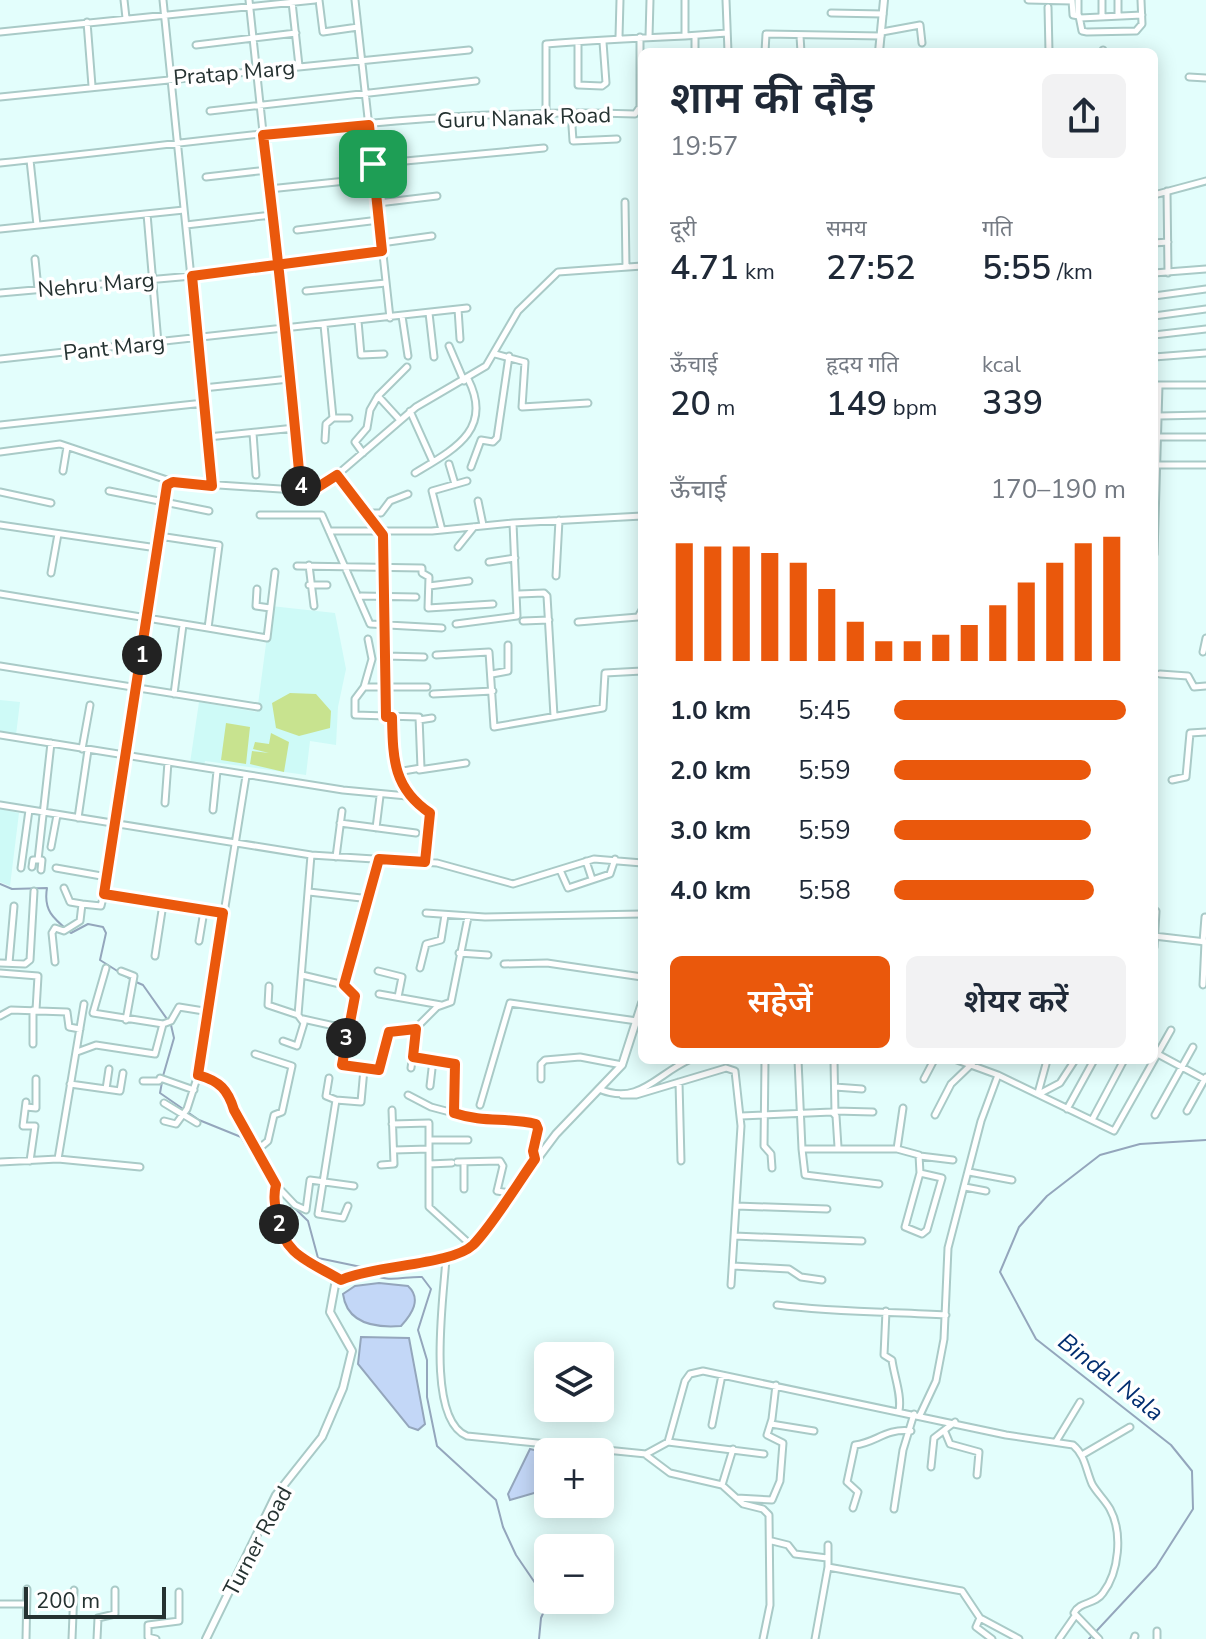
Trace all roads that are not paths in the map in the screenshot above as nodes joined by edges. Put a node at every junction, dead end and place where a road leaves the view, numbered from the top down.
1 (124, 0) edge
2 (163, 0) edge
3 (317, 0) edge
4 (355, 0) edge
5 (620, 0) edge
6 (650, 0) edge
7 (685, 0) edge
8 (726, 0) edge
9 (884, 0) edge
10 (1028, 0) edge
11 (1072, 0) edge
12 (1078, 0) edge
13 (1102, 0) edge
14 (1118, 0) edge
15 (1141, 0) edge
16 (292, 2) junction
17 (249, 3) edge
18 (1048, 7) dead end
19 (831, 13) dead end
20 (883, 14) junction
21 (164, 15) junction
22 (1142, 15) junction
23 (1079, 16) junction
24 (1102, 16) junction
25 (1118, 16) junction
26 (126, 18) junction
27 (87, 22) junction
28 (358, 27) junction
29 (0, 32) edge
30 (296, 33) junction
31 (727, 33) junction
32 (882, 34) junction
33 (685, 36) junction
34 (695, 36) junction
35 (800, 36) junction
36 (619, 37) junction
37 (640, 37) junction
38 (649, 37) junction
39 (253, 39) junction
40 (578, 42) junction
41 (603, 42) junction
42 (922, 43) dead end
43 (196, 45) dead end
44 (640, 48) edge
45 (695, 48) edge
46 (728, 48) edge
47 (765, 48) edge
48 (801, 48) edge
49 (880, 48) edge
50 (1049, 48) edge
51 (469, 50) dead end
52 (362, 60) junction
53 (299, 66) junction
54 (256, 70) junction
55 (1189, 77) dead end
56 (172, 78) junction
57 (1206, 78) edge
58 (476, 81) dead end
59 (92, 86) junction
60 (638, 88) edge
61 (366, 92) junction
62 (0, 97) edge
63 (260, 104) junction
64 (210, 111) dead end
65 (546, 111) junction
66 (571, 111) junction
67 (369, 125) junction
68 (263, 135) junction
69 (617, 139) dead end
70 (178, 145) junction
71 (544, 148) dead end
72 (30, 160) junction
73 (0, 163) edge
74 (373, 164) junction
75 (268, 170) junction
76 (206, 177) dead end
77 (375, 178) junction
78 (1206, 181) edge
79 (269, 189) junction
80 (1167, 191) junction
81 (1158, 194) edge
82 (437, 196) dead end
83 (625, 202) dead end
84 (378, 203) junction
85 (184, 210) junction
86 (147, 214) junction
87 (272, 215) junction
88 (379, 220) junction
89 (37, 225) junction
90 (186, 225) junction
91 (0, 229) edge
92 (297, 230) dead end
93 (432, 236) dead end
94 (1168, 242) junction
95 (381, 243) junction
96 (1158, 243) edge
97 (382, 251) junction
98 (35, 259) dead end
99 (278, 265) junction
100 (638, 266) edge
101 (626, 267) junction
102 (1206, 269) edge
103 (1158, 273) edge
104 (1168, 273) junction
105 (192, 276) junction
106 (152, 278) junction
107 (386, 283) junction
108 (38, 289) junction
109 (1206, 289) edge
110 (306, 291) dead end
111 (0, 293) edge
112 (1158, 295) edge
113 (467, 308) dead end
114 (458, 309) junction
115 (1206, 309) edge
116 (429, 313) junction
117 (1158, 315) edge
118 (402, 316) junction
119 (390, 318) junction
120 (358, 321) junction
121 (324, 325) junction
122 (284, 329) junction
123 (1206, 329) edge
124 (1158, 335) edge
125 (197, 338) junction
126 (460, 339) dead end
127 (158, 343) junction
128 (449, 346) dead end
129 (1206, 353) edge
130 (384, 354) dead end
131 (495, 354) junction
132 (408, 356) dead end
133 (509, 356) junction
134 (434, 357) dead end
135 (1158, 357) edge
136 (0, 359) edge
137 (407, 367) dead end
138 (289, 379) junction
139 (466, 380) junction
140 (1158, 385) edge
141 (1206, 385) edge
142 (203, 388) junction
143 (378, 396) junction
144 (204, 403) junction
145 (588, 403) dead end
146 (1158, 406) edge
147 (410, 411) junction
148 (1206, 415) edge
149 (1159, 416) junction
150 (333, 418) junction
151 (349, 418) dead end
152 (399, 419) junction
153 (0, 425) edge
154 (295, 428) junction
155 (253, 433) junction
156 (208, 437) junction
157 (1159, 437) junction
158 (1206, 437) edge
159 (325, 440) dead end
160 (67, 447) junction
161 (0, 452) edge
162 (363, 453) junction
163 (433, 462) junction
164 (449, 464) dead end
165 (1158, 465) joint
166 (1206, 465) edge
167 (471, 467) dead end
168 (63, 471) dead end
169 (415, 473) dead end
170 (256, 475) dead end
171 (337, 475) junction
172 (467, 481) dead end
173 (173, 482) junction
174 (455, 484) junction
175 (212, 486) junction
176 (109, 491) dead end
177 (0, 492) edge
178 (301, 492) junction
179 (408, 494) dead end
180 (478, 501) dead end
181 (51, 503) dead end
182 (163, 505) junction
183 (209, 511) dead end
184 (366, 513) junction
185 (260, 515) dead end
186 (638, 516) edge
187 (559, 520) junction
188 (513, 523) junction
189 (0, 525) edge
190 (483, 525) junction
191 (475, 526) junction
192 (442, 530) junction
193 (329, 531) junction
194 (380, 531) junction
195 (58, 534) junction
196 (159, 536) junction
197 (458, 547) dead end
198 (157, 548) junction
199 (516, 558) junction
200 (489, 562) dead end
201 (309, 565) junction
202 (343, 565) junction
203 (297, 566) dead end
204 (384, 566) junction
205 (275, 572) dead end
206 (51, 573) dead end
207 (556, 576) dead end
208 (469, 581) dead end
209 (309, 585) junction
210 (327, 585) dead end
211 (429, 586) junction
212 (257, 589) dead end
213 (0, 594) edge
214 (519, 594) junction
215 (361, 596) junction
216 (382, 596) junction
217 (416, 597) dead end
218 (493, 604) dead end
219 (314, 606) dead end
220 (270, 608) junction
221 (638, 614) edge
222 (148, 619) junction
223 (549, 620) junction
224 (523, 621) dead end
225 (578, 622) dead end
226 (456, 624) dead end
227 (183, 625) junction
228 (384, 626) junction
229 (208, 628) junction
230 (442, 628) dead end
231 (1206, 638) edge
232 (368, 639) dead end
233 (508, 645) dead end
234 (1203, 652) dead end
235 (436, 655) dead end
236 (424, 657) dead end
237 (386, 659) junction
238 (372, 663) junction
239 (0, 666) edge
240 (638, 671) edge
241 (492, 674) junction
242 (1160, 674) dead end
243 (1206, 686) edge
244 (364, 687) junction
245 (386, 687) junction
246 (427, 687) dead end
247 (136, 688) junction
248 (493, 691) junction
249 (174, 694) junction
250 (433, 694) dead end
251 (90, 705) dead end
252 (258, 707) dead end
253 (554, 716) junction
254 (389, 717) junction
255 (432, 718) dead end
256 (419, 720) junction
257 (1206, 732) edge
258 (0, 735) edge
259 (51, 743) junction
260 (85, 750) junction
261 (127, 756) junction
262 (168, 762) junction
263 (466, 763) dead end
264 (419, 770) junction
265 (217, 771) junction
266 (397, 772) junction
267 (246, 776) junction
268 (1172, 780) dead end
269 (380, 796) junction
270 (407, 796) junction
271 (165, 803) dead end
272 (0, 805) edge
273 (29, 810) junction
274 (213, 810) dead end
275 (342, 811) dead end
276 (42, 812) junction
277 (57, 815) junction
278 (78, 818) junction
279 (340, 823) junction
280 (115, 824) junction
281 (376, 828) junction
282 (416, 833) dead end
283 (236, 844) junction
284 (51, 847) dead end
285 (311, 855) junction
286 (336, 857) junction
287 (379, 859) junction
288 (615, 859) junction
289 (38, 860) junction
290 (586, 861) junction
291 (425, 862) junction
292 (638, 862) edge
293 (32, 867) dead end
294 (21, 868) dead end
295 (56, 868) dead end
296 (41, 870) dead end
297 (560, 870) junction
298 (107, 877) junction
299 (592, 879) junction
300 (64, 888) dead end
301 (34, 891) dead end
302 (309, 892) junction
303 (104, 894) junction
304 (370, 899) junction
305 (82, 904) junction
306 (163, 904) junction
307 (14, 906) dead end
308 (204, 911) junction
309 (223, 913) junction
310 (426, 913) dead end
311 (638, 914) edge
312 (445, 915) junction
313 (468, 917) junction
314 (1205, 917) edge
315 (1158, 936) edge
316 (199, 941) dead end
317 (1205, 942) edge
318 (459, 953) junction
319 (488, 955) dead end
320 (155, 956) dead end
321 (55, 962) dead end
322 (0, 963) edge
323 (9, 963) junction
324 (504, 964) dead end
325 (106, 968) dead end
326 (420, 968) dead end
327 (121, 971) dead end
328 (378, 971) dead end
329 (0, 973) edge
330 (302, 975) junction
331 (638, 976) edge
332 (344, 985) junction
333 (1203, 985) dead end
334 (269, 986) dead end
335 (379, 994) dead end
336 (398, 997) junction
337 (84, 1004) dead end
338 (442, 1005) junction
339 (35, 1010) junction
340 (210, 1012) junction
341 (0, 1016) edge
342 (301, 1017) junction
343 (126, 1020) junction
344 (638, 1021) joint
345 (167, 1023) junction
346 (80, 1029) junction
347 (348, 1029) junction
348 (416, 1029) junction
349 (1171, 1030) dead end
350 (283, 1041) dead end
351 (33, 1044) dead end
352 (1193, 1047) dead end
353 (1158, 1050) edge
354 (77, 1052) junction
355 (255, 1054) dead end
356 (1158, 1054) edge
357 (413, 1057) junction
358 (433, 1060) junction
359 (683, 1064) edge
360 (765, 1064) edge
361 (798, 1064) edge
362 (834, 1064) edge
363 (932, 1064) edge
364 (965, 1064) edge
365 (973, 1064) edge
366 (1046, 1064) dead end
367 (1072, 1064) edge
368 (1092, 1064) edge
369 (1122, 1064) edge
370 (1150, 1064) edge
371 (622, 1065) junction
372 (971, 1067) junction
373 (1180, 1067) junction
374 (411, 1068) dead end
375 (109, 1069) dead end
376 (364, 1069) junction
377 (123, 1073) dead end
378 (198, 1075) junction
379 (998, 1075) junction
380 (329, 1078) dead end
381 (1206, 1078) edge
382 (36, 1079) dead end
383 (541, 1079) dead end
384 (924, 1079) dead end
385 (143, 1081) dead end
386 (679, 1082) junction
387 (70, 1084) junction
388 (430, 1086) dead end
389 (835, 1087) junction
390 (106, 1089) junction
391 (599, 1089) junction
392 (862, 1089) dead end
393 (194, 1090) junction
394 (1039, 1093) junction
395 (408, 1095) dead end
396 (622, 1095) junction
397 (336, 1100) junction
398 (164, 1103) dead end
399 (480, 1105) dead end
400 (903, 1108) dead end
401 (1067, 1109) junction
402 (392, 1110) dead end
403 (185, 1111) junction
404 (1187, 1111) dead end
405 (873, 1112) dead end
406 (454, 1113) junction
407 (801, 1113) junction
408 (835, 1113) junction
409 (935, 1115) dead end
410 (1155, 1115) dead end
411 (741, 1116) junction
412 (764, 1116) junction
413 (1092, 1120) junction
414 (164, 1121) dead end
415 (197, 1123) dead end
416 (392, 1124) junction
417 (429, 1140) junction
418 (468, 1140) dead end
419 (838, 1147) junction
420 (429, 1149) junction
421 (802, 1149) junction
422 (897, 1149) junction
423 (394, 1150) junction
424 (256, 1151) junction
425 (920, 1156) junction
426 (58, 1159) junction
427 (535, 1159) junction
428 (953, 1160) dead end
429 (30, 1161) junction
430 (681, 1161) dead end
431 (0, 1162) edge
432 (457, 1162) junction
433 (429, 1164) junction
434 (381, 1165) dead end
435 (140, 1167) dead end
436 (772, 1168) dead end
437 (969, 1172) junction
438 (920, 1173) junction
439 (1012, 1180) dead end
440 (324, 1182) junction
441 (879, 1184) dead end
442 (354, 1186) dead end
443 (965, 1187) junction
444 (275, 1188) junction
445 (464, 1189) dead end
446 (986, 1191) dead end
447 (510, 1193) junction
448 (348, 1206) dead end
449 (736, 1206) junction
450 (827, 1209) dead end
451 (734, 1236) junction
452 (862, 1241) dead end
453 (472, 1246) junction
454 (446, 1258) junction
455 (733, 1266) junction
456 (341, 1280) junction
457 (822, 1280) dead end
458 (731, 1285) dead end
459 (777, 1305) dead end
460 (886, 1311) junction
461 (946, 1315) junction
462 (722, 1375) junction
463 (776, 1385) junction
464 (1080, 1402) dead end
465 (899, 1411) junction
466 (917, 1415) junction
467 (955, 1422) junction
468 (771, 1424) junction
469 (712, 1425) dead end
470 (1130, 1427) dead end
471 (814, 1431) dead end
472 (911, 1431) junction
473 (945, 1432) junction
474 (1057, 1440) junction
475 (668, 1442) junction
476 (733, 1449) junction
477 (646, 1454) junction
478 (764, 1454) dead end
479 (1082, 1455) junction
480 (931, 1467) dead end
481 (977, 1475) dead end
482 (722, 1485) junction
483 (736, 1498) junction
484 (853, 1508) dead end
485 (894, 1509) dead end
486 (772, 1541) junction
487 (828, 1545) dead end
488 (827, 1558) junction
489 (828, 1567) junction
490 (27, 1589) dead end
491 (74, 1590) dead end
492 (115, 1590) dead end
493 (179, 1592) dead end
494 (0, 1604) edge
495 (26, 1604) junction
496 (1076, 1617) junction
497 (980, 1618) junction
498 (1157, 1631) dead end
499 (26, 1639) edge
500 (72, 1639) edge
501 (97, 1639) edge
502 (156, 1639) edge
503 (206, 1639) edge
504 (763, 1639) edge
505 (815, 1639) edge
506 (992, 1639) edge
507 (1019, 1639) edge
508 (1059, 1639) edge
509 (1099, 1639) edge
510 (1157, 1639) edge

1 - 26 street
2 - 21 street
3 - 16 street
3 - 28 street
4 - 28 street
5 - 36 street
6 - 38 street
7 - 33 street
8 - 31 street
9 - 20 main road
10 - 11 street
11 - 23 street
12 - 23 street
13 - 24 street
14 - 25 street
15 - 22 street
16 - 17 street
16 - 30 street
17 - 21 street
17 - 39 street
18 - 50 street
19 - 20 street
20 - 32 main road
21 - 26 street
21 - 56 street
22 - 23 street
22 - 25 street
23 - 24 street
24 - 25 street
26 - 27 street
27 - 29 street
27 - 59 street
28 - 52 street
30 - 39 street
30 - 53 street
31 - 34 street
31 - 46 street
32 - 35 street
32 - 42 street
32 - 49 main road
33 - 34 street
33 - 38 street
34 - 45 street
35 - 47 street
35 - 48 street
36 - 37 street
36 - 41 street
37 - 38 street
37 - 44 street, Guru Nanak Road
39 - 43 street
39 - 54 street
40 - 41 street
40 - 41 street
40 - 65 street
51 - 52 street, Pratap Marg
52 - 53 street, Pratap Marg
52 - 61 street
53 - 54 street, Pratap Marg
54 - 56 street, Pratap Marg
54 - 63 street
55 - 57 street
56 - 59 street, Pratap Marg
56 - 70 street
58 - 61 street
59 - 62 street, Pratap Marg
60 - 66 street, Guru Nanak Road
61 - 63 street
61 - 67 street
63 - 64 street
63 - 68 street
65 - 66 street, Guru Nanak Road
65 - 67 street, Guru Nanak Road
66 - 69 street
67 - 68 street, Guru Nanak Road
67 - 74 street
68 - 70 street, Guru Nanak Road
68 - 75 street
70 - 72 street, Guru Nanak Road
70 - 85 street
71 - 74 street
72 - 73 street, Guru Nanak Road
72 - 89 street
74 - 77 street
75 - 76 street
75 - 79 street
77 - 79 street
77 - 84 street
78 - 80 street
79 - 87 street
80 - 81 street
80 - 94 street
82 - 84 street
83 - 101 street
84 - 88 street
85 - 86 street
85 - 90 street
86 - 89 street
86 - 106 street
87 - 90 street
87 - 99 street
88 - 92 street
88 - 95 street
89 - 91 street
90 - 105 street
93 - 95 street
94 - 96 street
94 - 104 street
95 - 97 street
97 - 99 street, Nehru Marg
97 - 107 street
98 - 108 street
99 - 105 street, Nehru Marg
99 - 122 street
100 - 101 street
101 - 131 street
102 - 104 street
103 - 104 street
105 - 106 street, Nehru Marg
105 - 125 street
106 - 108 street, Nehru Marg
106 - 127 street
107 - 110 street
107 - 119 street
108 - 111 street, Nehru Marg
109 - 112 street
113 - 114 street, Pant Marg
114 - 116 street, Pant Marg
114 - 126 street
115 - 117 street
116 - 118 street, Pant Marg
116 - 134 street
118 - 119 street, Pant Marg
118 - 132 street
119 - 120 street, Pant Marg
120 - 121 street, Pant Marg
120 - 130 street
121 - 122 street, Pant Marg
121 - 150 street
122 - 125 street, Pant Marg
122 - 138 street
123 - 124 street
125 - 127 street, Pant Marg
125 - 142 street
127 - 136 street, Pant Marg
128 - 139 street
129 - 135 street
131 - 133 street
131 - 139 street
133 - 145 street
133 - 167 street
137 - 143 street
138 - 142 street
138 - 154 street
139 - 147 street
139 - 163 street
140 - 141 street
142 - 144 street
143 - 152 street
143 - 162 street
144 - 153 street
144 - 156 street
146 - 149 street
147 - 152 street
147 - 163 street
148 - 149 street
149 - 157 street
150 - 151 street
150 - 159 street
152 - 162 street
154 - 155 street
154 - 178 street
155 - 156 street
155 - 170 street
156 - 175 street
157 - 158 street
157 - 165 street
160 - 161 street
160 - 168 street
160 - 173 street
162 - 171 street
163 - 169 street
164 - 174 street
165 - 166 street
171 - 178 street
171 - 184 street
172 - 174 street
173 - 175 street
173 - 182 street
174 - 192 street
175 - 178 street
176 - 182 street
177 - 181 street
179 - 184 street
180 - 190 street
182 - 183 street
182 - 196 street
184 - 194 street
185 - 193 street
186 - 187 street
187 - 188 street
187 - 207 street
188 - 190 street
188 - 199 street
189 - 195 street
190 - 191 street
191 - 192 street
191 - 197 street
192 - 194 street
193 - 194 street
193 - 202 street
194 - 204 street
195 - 198 street
195 - 206 street
196 - 198 street
196 - 229 street
198 - 222 street
199 - 200 street
199 - 214 street
201 - 202 street
201 - 203 street
201 - 209 street
202 - 204 street
202 - 215 street
204 - 211 street
204 - 216 street
205 - 220 street
208 - 211 street
209 - 210 street
209 - 219 street
211 - 218 street
212 - 220 street
213 - 222 street
214 - 223 street
214 - 226 street
215 - 216 street
215 - 228 street
216 - 217 street
216 - 228 street
220 - 229 street
221 - 225 street
222 - 227 street
222 - 247 street
223 - 224 street
223 - 253 street
227 - 229 street
227 - 249 street
228 - 230 street
228 - 237 street
231 - 234 street
232 - 238 street
233 - 241 street
235 - 241 street
236 - 237 street
237 - 238 street
237 - 245 street
238 - 244 street
239 - 247 street
240 - 253 street
241 - 248 street
242 - 243 street
244 - 245 street
244 - 254 street
245 - 246 street
245 - 254 street
247 - 249 street
247 - 261 street
248 - 250 street
248 - 253 street
249 - 252 street
251 - 260 street
254 - 256 street
254 - 266 street
255 - 256 street
256 - 264 street
257 - 268 street
258 - 259 street
259 - 260 street
259 - 276 street
260 - 261 street
260 - 278 street
261 - 262 street
261 - 280 street
262 - 265 street
262 - 271 street
263 - 264 street
264 - 266 street
265 - 267 street
265 - 274 street
266 - 270 street
267 - 269 street
267 - 283 street
269 - 270 street
269 - 281 street
270 - 291 street
272 - 273 street
273 - 276 street
273 - 294 street
275 - 279 street
276 - 277 street
276 - 289 street
277 - 278 street
277 - 284 street
278 - 280 street
279 - 281 street
279 - 286 street
280 - 283 street
280 - 298 street
281 - 282 street
283 - 285 street
283 - 309 street
285 - 286 street
285 - 302 street
286 - 287 street
287 - 291 street
287 - 304 street
288 - 290 street
288 - 292 street
288 - 299 street
289 - 293 street
289 - 296 street
290 - 297 street
290 - 299 street
291 - 297 street
295 - 298 street
297 - 299 street
298 - 303 street
300 - 305 street
301 - 323 street
302 - 304 street
302 - 330 street
303 - 305 street
303 - 306 street
304 - 332 street
305 - 321 street
306 - 308 street
306 - 320 street
307 - 323 street
308 - 309 street
308 - 316 street
309 - 340 street
310 - 312 street
311 - 313 street
312 - 313 street
312 - 326 street
313 - 318 street
314 - 317 street
315 - 317 street
317 - 333 street
318 - 319 street
318 - 338 street
322 - 323 street
324 - 331 street
325 - 343 street
327 - 343 street
328 - 336 street
329 - 339 street
330 - 332 street
330 - 342 street
332 - 347 street
334 - 342 street
335 - 336 street
336 - 338 street
337 - 346 street
338 - 348 street
339 - 341 street
339 - 346 street
339 - 351 street
340 - 345 street
340 - 378 street
342 - 347 street
342 - 350 street
343 - 345 street
344 - 371 main road
344 - 399 street
345 - 354 street
346 - 354 street
347 - 376 street
348 - 357 street
348 - 376 street
349 - 353 street
352 - 373 street
354 - 387 street
355 - 424 street
356 - 373 street
357 - 358 street
357 - 374 street
358 - 388 street
358 - 406 street
359 - 396 street
360 - 412 street
361 - 407 street
362 - 389 street
363 - 384 street
364 - 372 street
365 - 372 street
366 - 394 street
367 - 394 street
368 - 401 street
369 - 413 street
370 - 413 street
371 - 383 street
371 - 391 main road
372 - 379 street
372 - 409 street
373 - 381 street
373 - 410 street
375 - 390 street
376 - 397 street
377 - 390 street
378 - 393 street
378 - 424 street
379 - 394 street
379 - 437 street
380 - 397 street
381 - 404 street
382 - 429 street
385 - 393 street
386 - 396 street
386 - 411 street
386 - 430 street
387 - 390 street
387 - 426 street
389 - 392 street
389 - 408 street
391 - 396 street
391 - 427 main road
393 - 403 street
394 - 401 street
395 - 406 street
397 - 440 street
398 - 403 street
400 - 422 street
401 - 413 street
402 - 416 street
403 - 414 street
403 - 415 street
405 - 408 street
406 - 427 street
407 - 408 street
407 - 412 street
407 - 421 street
408 - 419 street
411 - 412 street
411 - 449 street
412 - 436 street
416 - 417 street
416 - 423 street
417 - 418 street
417 - 420 street
419 - 421 street
419 - 422 street
420 - 423 street
420 - 433 street
421 - 441 street
422 - 425 street
423 - 434 street
424 - 444 street
425 - 428 street
425 - 438 street
426 - 429 street
426 - 435 street
427 - 447 main road
429 - 431 street
432 - 433 street
432 - 445 street
432 - 447 street
433 - 453 street
437 - 439 street
437 - 443 street
438 - 438 street
440 - 442 street
440 - 444 street
440 - 448 street
443 - 446 street
443 - 461 street
444 - 456 street
447 - 453 main road
449 - 450 street
449 - 451 street
451 - 452 street
451 - 455 street
453 - 454 main road
454 - 456 main road
454 - 477 street
455 - 457 street
455 - 458 street
456 - 503 main road, Turner Road
459 - 460 street
460 - 461 street
460 - 465 street
461 - 466 street
462 - 463 street
462 - 469 street
462 - 475 street
463 - 465 street
463 - 468 street
464 - 474 street
465 - 466 street
466 - 467 street
466 - 472 street
467 - 473 street
467 - 474 street
468 - 471 street
468 - 483 street
470 - 479 street
472 - 484 street
472 - 485 street
473 - 480 street
473 - 481 street
474 - 479 street
475 - 476 street
475 - 477 street
476 - 478 street
476 - 482 street
477 - 482 street
479 - 496 street
482 - 483 street
483 - 486 street
486 - 488 street
486 - 504 street
487 - 488 street
488 - 489 street
489 - 497 street
489 - 505 street
490 - 495 street
491 - 500 street
492 - 501 street
493 - 502 street
494 - 495 street
495 - 499 street
496 - 508 street
496 - 509 street
497 - 506 street
497 - 507 street
498 - 510 street

